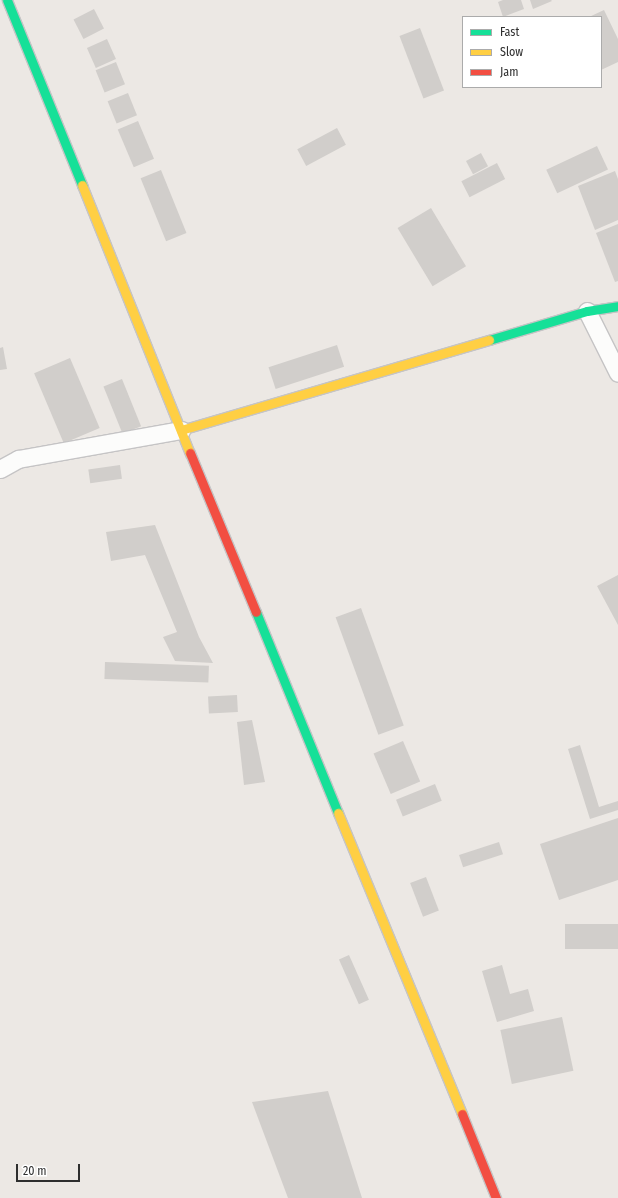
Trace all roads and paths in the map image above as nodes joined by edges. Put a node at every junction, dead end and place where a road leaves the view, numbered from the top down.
1 (7, 0) edge
2 (618, 306) edge
3 (587, 311) junction
4 (618, 373) edge
5 (181, 430) junction
6 (0, 469) edge
7 (496, 1198) edge

1 - 5 main road
2 - 3 main road
3 - 4 street
3 - 5 main road
5 - 6 street
5 - 7 main road

